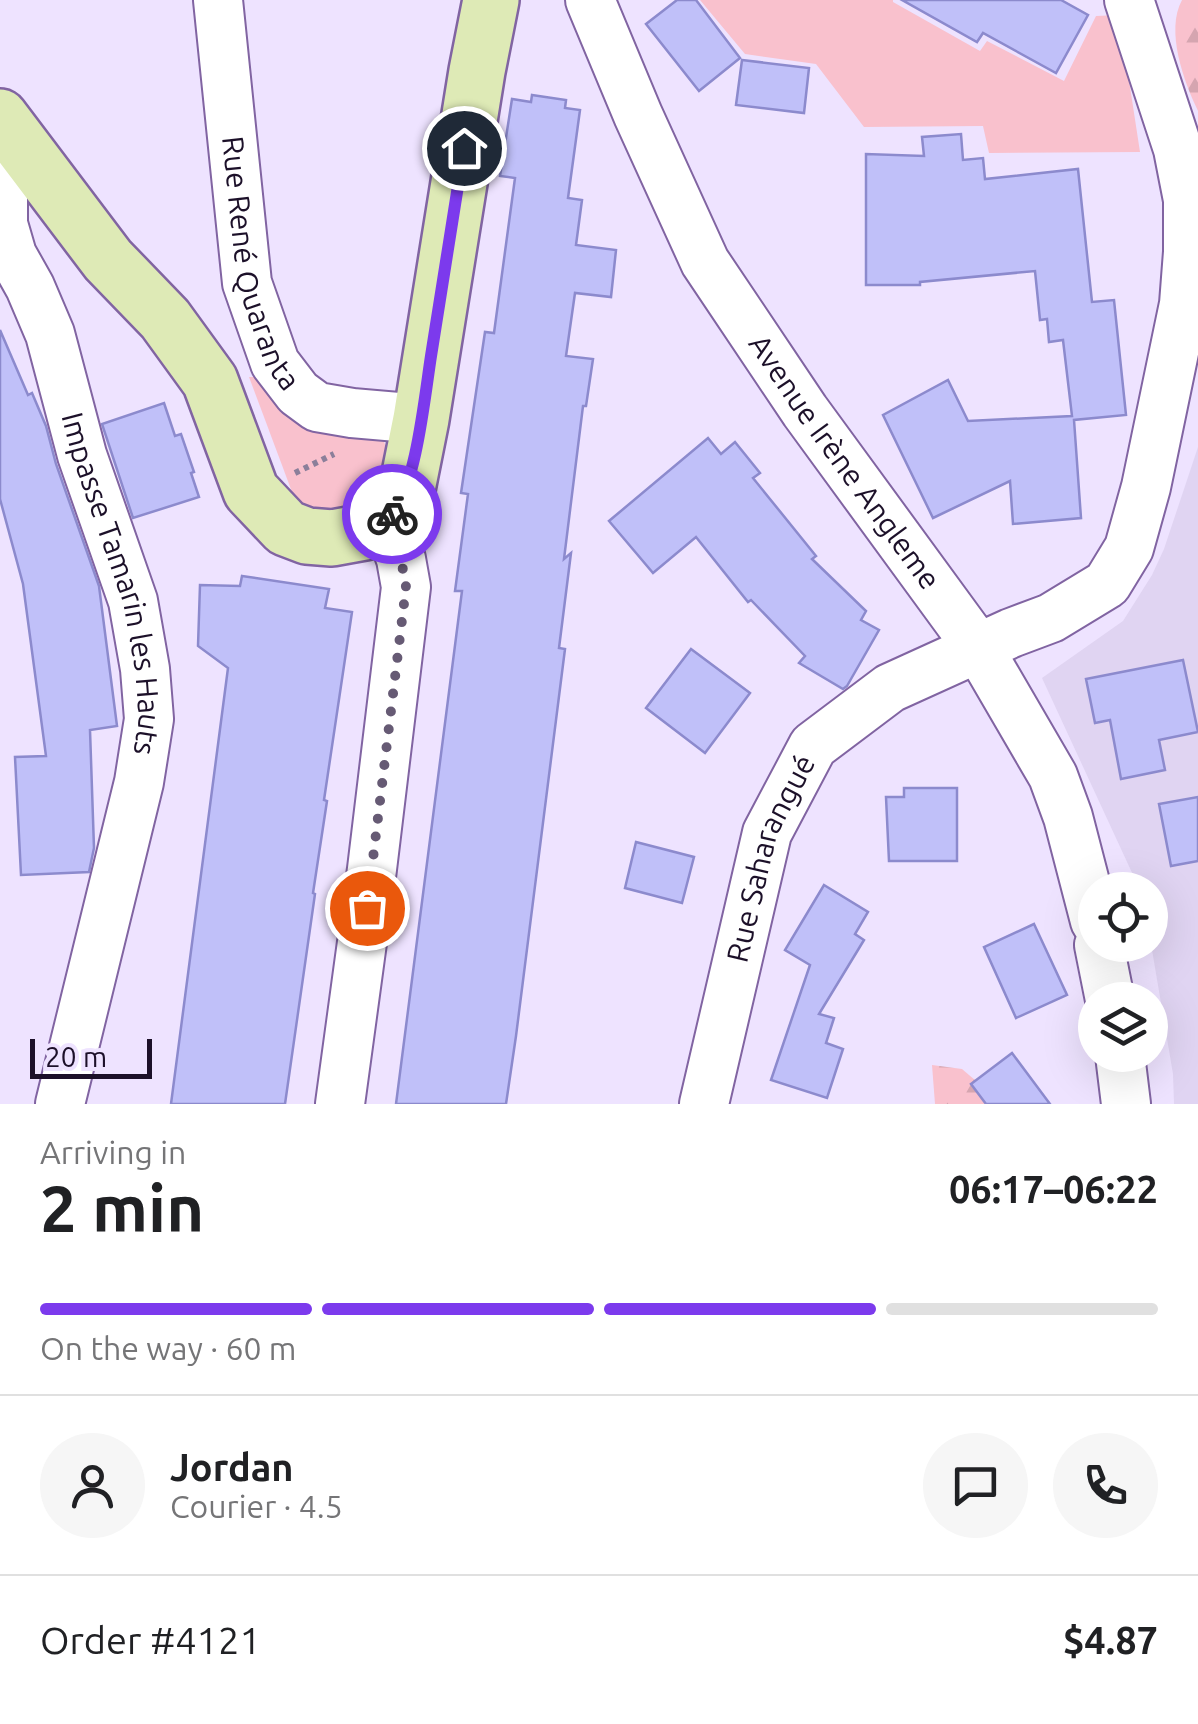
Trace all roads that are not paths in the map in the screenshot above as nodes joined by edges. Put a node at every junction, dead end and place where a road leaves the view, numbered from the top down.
1 (218, 0) edge
2 (491, 0) edge
3 (590, 0) edge
4 (1129, 0) edge
5 (4, 121) edge
6 (421, 419) junction
7 (386, 520) junction
8 (979, 649) junction
9 (1082, 872) edge
10 (1122, 1072) edge
11 (60, 1104) edge
12 (340, 1104) edge
13 (704, 1104) edge
14 (1126, 1104) edge

1 - 6 street, Rue René Quaranta
2 - 6 main road
3 - 8 street, Avenue Irène Angleme
4 - 8 street, Rue Saharangué
5 - 7 main road
5 - 11 street, Impasse Tamarin les Hauts
6 - 7 main road
7 - 12 street
8 - 9 street, Avenue Irène Angleme
8 - 13 street, Rue Saharangué
10 - 14 street

